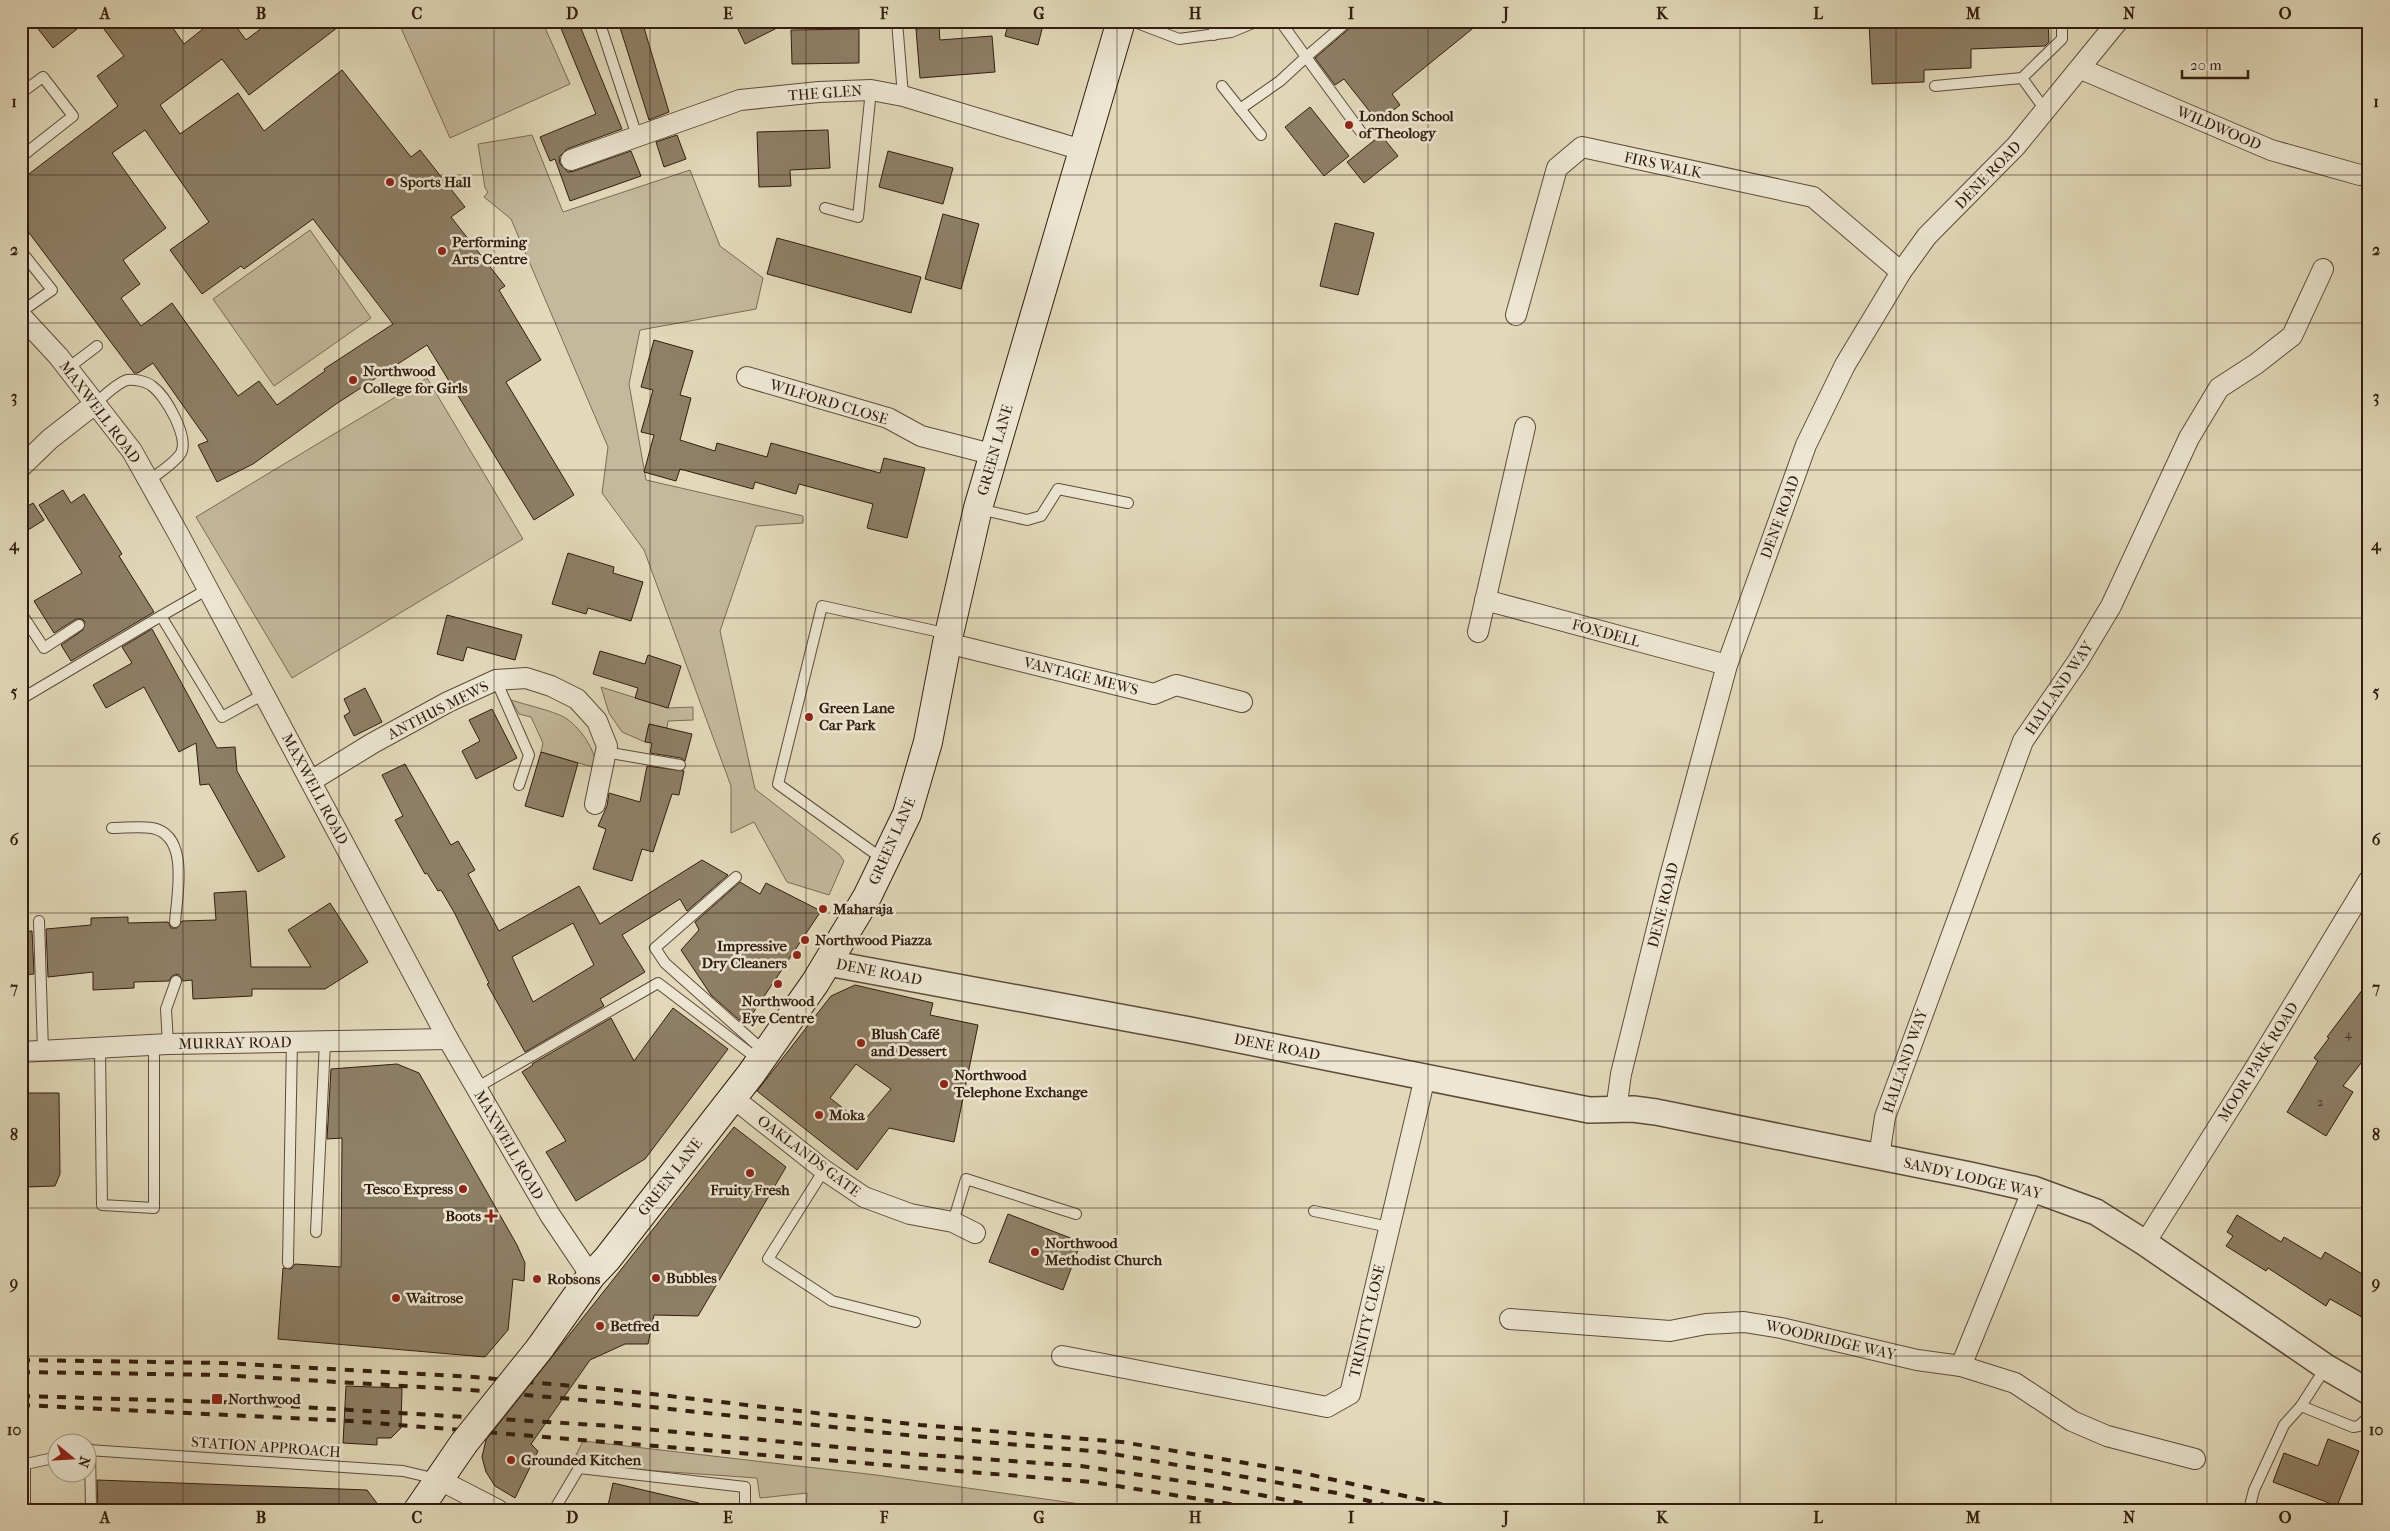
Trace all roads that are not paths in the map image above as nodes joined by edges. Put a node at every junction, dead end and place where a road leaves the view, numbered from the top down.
1 (600, 21) edge
2 (897, 21) edge
3 (1121, 21) edge
4 (1132, 21) edge
5 (1214, 21) edge
6 (1258, 21) edge
7 (1280, 21) edge
8 (1348, 21) edge
9 (2062, 21) edge
10 (2118, 21) edge
11 (1214, 35) junction
12 (1306, 58) junction
13 (2081, 69) junction
14 (2022, 78) junction
15 (1222, 86) dead end
16 (1935, 86) dead end
17 (871, 90) junction
18 (21, 93) edge
19 (903, 96) junction
20 (1240, 109) junction
21 (2046, 111) junction
22 (1361, 132) dead end
23 (1261, 135) dead end
24 (637, 136) junction
25 (1082, 150) junction
26 (21, 158) edge
27 (571, 160) dead end
28 (2360, 175) dead end
29 (825, 208) dead end
30 (21, 250) edge
31 (2323, 269) dead end
32 (1900, 272) junction
33 (21, 314) edge
34 (1516, 315) dead end
35 (97, 346) dead end
36 (68, 368) junction
37 (747, 377) dead end
38 (96, 403) junction
39 (1525, 427) dead end
40 (994, 455) junction
41 (21, 467) edge
42 (149, 481) junction
43 (1128, 503) dead end
44 (978, 508) junction
45 (208, 589) junction
46 (1486, 600) junction
47 (21, 613) edge
48 (161, 616) junction
49 (79, 625) dead end
50 (1478, 632) dead end
51 (948, 639) junction
52 (1727, 665) junction
53 (496, 680) junction
54 (264, 694) junction
55 (21, 699) edge
56 (1242, 702) dead end
57 (605, 752) junction
58 (680, 765) dead end
59 (311, 781) junction
60 (519, 785) dead end
61 (595, 804) dead end
62 (112, 828) dead end
63 (884, 861) junction
64 (736, 877) dead end
65 (2369, 880) edge
66 (39, 921) dead end
67 (175, 922) dead end
68 (828, 963) junction
69 (176, 981) dead end
70 (448, 1039) junction
71 (292, 1041) junction
72 (325, 1042) junction
73 (161, 1045) junction
74 (100, 1048) junction
75 (43, 1051) junction
76 (21, 1052) edge
77 (763, 1057) junction
78 (1424, 1077) junction
79 (476, 1088) junction
80 (732, 1097) junction
81 (1616, 1110) junction
82 (1880, 1157) junction
83 (824, 1170) junction
84 (2033, 1190) junction
85 (1314, 1211) dead end
86 (1076, 1214) dead end
87 (953, 1222) junction
88 (1390, 1227) junction
89 (316, 1232) dead end
90 (975, 1233) dead end
91 (2145, 1243) junction
92 (288, 1264) dead end
93 (591, 1276) junction
94 (1510, 1319) dead end
95 (915, 1322) dead end
96 (1062, 1356) dead end
97 (1961, 1366) junction
98 (2326, 1367) junction
99 (2369, 1392) edge
100 (2301, 1406) junction
101 (2369, 1416) edge
102 (98, 1450) edge
103 (48, 1459) edge
104 (2195, 1459) dead end
105 (23, 1465) edge
106 (438, 1479) junction
107 (90, 1484) edge
108 (25, 1510) edge
109 (91, 1510) edge
110 (418, 1510) edge
111 (498, 1510) edge
112 (554, 1510) edge
113 (744, 1510) edge
114 (2249, 1510) edge

1 - 24 lane
2 - 19 lane
3 - 25 main road, GREEN LANE
4 - 11 lane
5 - 11 lane
6 - 11 lane
7 - 12 lane
8 - 12 lane
9 - 14 lane
10 - 13 street, DENE ROAD
12 - 20 lane
12 - 22 lane
13 - 21 street, DENE ROAD
13 - 28 street, WILDWOOD
14 - 16 lane
14 - 21 lane
15 - 20 lane
17 - 19 street, THE GLEN
17 - 24 street, THE GLEN
17 - 29 lane
18 - 26 lane
19 - 25 street, THE GLEN
20 - 23 lane
21 - 32 street, DENE ROAD
24 - 27 street, THE GLEN
25 - 40 main road, GREEN LANE
30 - 33 lane
31 - 82 street, HALLAND WAY
32 - 34 street, FIRS WALK
32 - 52 street, DENE ROAD
33 - 36 street, MAXWELL ROAD
35 - 36 lane
36 - 38 street, MAXWELL ROAD
37 - 40 street, WILFORD CLOSE
38 - 41 street
38 - 42 street, MAXWELL ROAD
38 - 42 lane
39 - 46 street
40 - 44 main road, GREEN LANE
42 - 45 street, MAXWELL ROAD
43 - 44 lane
44 - 51 main road, GREEN LANE
45 - 48 lane
45 - 54 street, MAXWELL ROAD
46 - 50 street
46 - 52 street, FOXDELL
47 - 49 lane
48 - 54 lane
48 - 55 lane
51 - 56 street, VANTAGE MEWS
51 - 63 main road, GREEN LANE
51 - 63 lane
52 - 81 street, DENE ROAD
53 - 57 street, ANTHUS MEWS
53 - 59 street, ANTHUS MEWS
53 - 60 lane
54 - 59 street, MAXWELL ROAD
57 - 58 lane
57 - 61 street, ANTHUS MEWS
59 - 70 street, MAXWELL ROAD
62 - 67 lane
63 - 68 main road, GREEN LANE
64 - 77 lane
65 - 91 street, MOOR PARK ROAD
66 - 75 lane
68 - 77 main road, GREEN LANE
68 - 78 street, DENE ROAD
69 - 73 lane
70 - 72 street, MURRAY ROAD
70 - 79 street, MAXWELL ROAD
71 - 72 street, MURRAY ROAD
71 - 73 street, MURRAY ROAD
71 - 92 lane
72 - 89 lane
73 - 74 street, MURRAY ROAD
73 - 74 lane
74 - 75 street, MURRAY ROAD
75 - 76 street, MURRAY ROAD
77 - 79 lane
77 - 80 main road, GREEN LANE
78 - 81 street, DENE ROAD
78 - 88 street, TRINITY CLOSE
79 - 93 street, MAXWELL ROAD
80 - 83 street, OAKLANDS GATE
80 - 93 main road, GREEN LANE
81 - 82 street, SANDY LODGE WAY
82 - 84 street, SANDY LODGE WAY
83 - 87 street, OAKLANDS GATE
83 - 95 lane
84 - 91 street, SANDY LODGE WAY
84 - 97 street
85 - 88 lane
86 - 87 lane
87 - 90 street, OAKLANDS GATE
88 - 96 street, TRINITY CLOSE
91 - 98 street, SANDY LODGE WAY
93 - 106 main road, GREEN LANE, bridge
94 - 97 street, WOODRIDGE WAY
97 - 104 street, WOODRIDGE WAY
98 - 99 street, SANDY LODGE WAY
98 - 100 lane
100 - 101 lane
100 - 114 lane
102 - 106 lane, STATION APPROACH
103 - 105 lane
105 - 108 lane
106 - 110 main road, GREEN LANE
106 - 111 street
107 - 109 lane
112 - 113 lane

